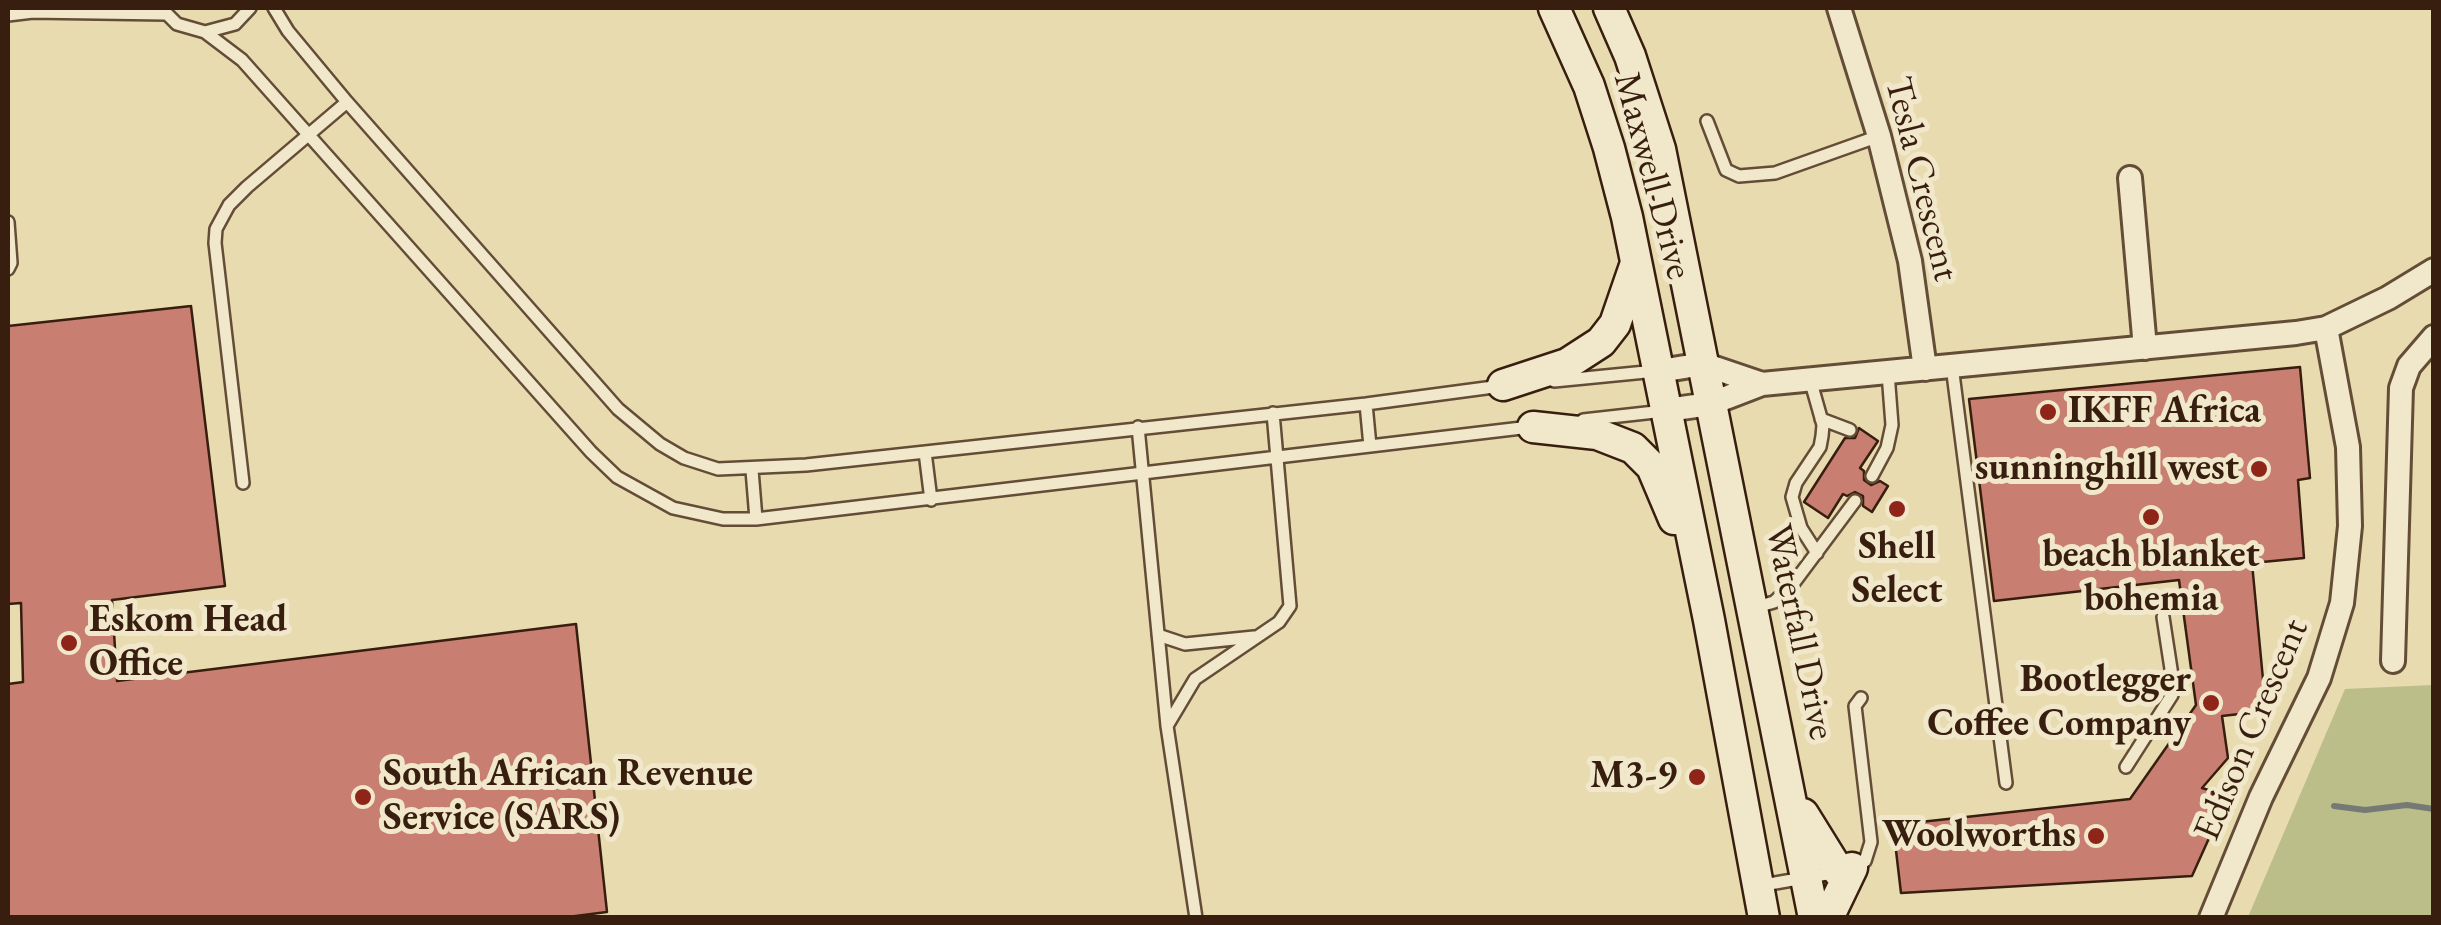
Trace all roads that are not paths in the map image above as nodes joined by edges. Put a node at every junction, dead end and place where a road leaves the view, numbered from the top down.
1 (51, 8) edge
2 (250, 8) edge
3 (274, 8) edge
4 (1554, 8) edge
5 (1608, 8) edge
6 (1838, 8) edge
7 (36, 10) edge
8 (163, 11) edge
9 (8, 15) edge
10 (204, 32) junction
11 (347, 102) junction
12 (1707, 121) dead end
13 (308, 136) junction
14 (1879, 136) junction
15 (2130, 178) dead end
16 (8, 222) edge
17 (1637, 261) junction
18 (8, 269) edge
19 (2434, 270) edge
20 (2326, 328) junction
21 (2434, 337) edge
22 (2145, 348) junction
23 (1703, 364) junction
24 (1952, 366) junction
25 (1925, 369) junction
26 (1660, 371) junction
27 (1888, 373) junction
28 (1810, 379) junction
29 (1762, 384) junction
30 (1503, 385) junction
31 (1366, 404) junction
32 (1710, 404) junction
33 (1667, 410) junction
34 (1274, 412) junction
35 (1821, 419) junction
36 (1533, 426) junction
37 (1138, 427) junction
38 (1850, 430) dead end
39 (1370, 446) junction
40 (925, 452) junction
41 (1278, 459) junction
42 (752, 470) junction
43 (1144, 475) junction
44 (1872, 476) dead end
45 (243, 483) dead end
46 (931, 500) junction
47 (1855, 501) dead end
48 (756, 519) junction
49 (1817, 554) junction
50 (1698, 572) junction
51 (1753, 608) junction
52 (2163, 617) dead end
53 (1158, 636) junction
54 (1258, 636) junction
55 (2392, 661) dead end
56 (1862, 698) dead end
57 (1167, 726) junction
58 (2126, 766) dead end
59 (2006, 783) dead end
60 (1794, 805) junction
61 (1846, 870) junction
62 (1806, 879) junction
63 (1758, 886) junction
64 (1196, 918) edge
65 (1764, 918) edge
66 (1814, 918) edge
67 (1828, 918) edge
68 (2211, 918) edge

1 - 7 lane
2 - 10 lane
3 - 11 lane
4 - 17 main road, Maxwell Drive
5 - 23 main road, Maxwell Drive
6 - 14 street, Tesla Crescent
7 - 8 lane
7 - 9 lane
8 - 10 lane
10 - 13 lane
11 - 13 lane
11 - 42 lane
12 - 14 lane
13 - 45 lane
13 - 48 lane
14 - 25 street, Tesla Crescent
15 - 22 street
16 - 18 lane
17 - 26 main road, Maxwell Drive
17 - 30 main road
19 - 20 street
20 - 22 street
20 - 68 street, Edison Crescent
21 - 55 street
22 - 24 street
23 - 26 street
23 - 29 street
23 - 32 main road, Waterfall Drive
24 - 25 street
24 - 59 lane
25 - 27 street
26 - 30 lane
26 - 33 main road
27 - 28 street
27 - 44 lane
28 - 29 street
28 - 35 lane
29 - 32 street
30 - 31 lane
31 - 34 lane
31 - 39 lane
32 - 33 street
32 - 51 main road, Waterfall Drive
33 - 36 lane
33 - 50 main road
34 - 37 lane
34 - 41 lane
35 - 38 lane
35 - 49 lane
36 - 39 lane
36 - 50 main road
37 - 40 lane
37 - 43 lane
39 - 41 lane
40 - 42 lane
40 - 46 lane
41 - 43 lane
41 - 54 lane
42 - 48 lane
43 - 46 lane
43 - 53 lane
46 - 48 lane
47 - 49 lane
49 - 51 lane
50 - 63 main road
51 - 60 main road, Waterfall Drive
52 - 58 lane
53 - 54 lane
53 - 57 lane
54 - 57 lane
56 - 61 lane
57 - 64 lane
60 - 61 main road
60 - 62 main road, Waterfall Drive
61 - 62 lane
61 - 67 main road
62 - 63 lane
62 - 66 main road, Waterfall Drive
63 - 65 main road

